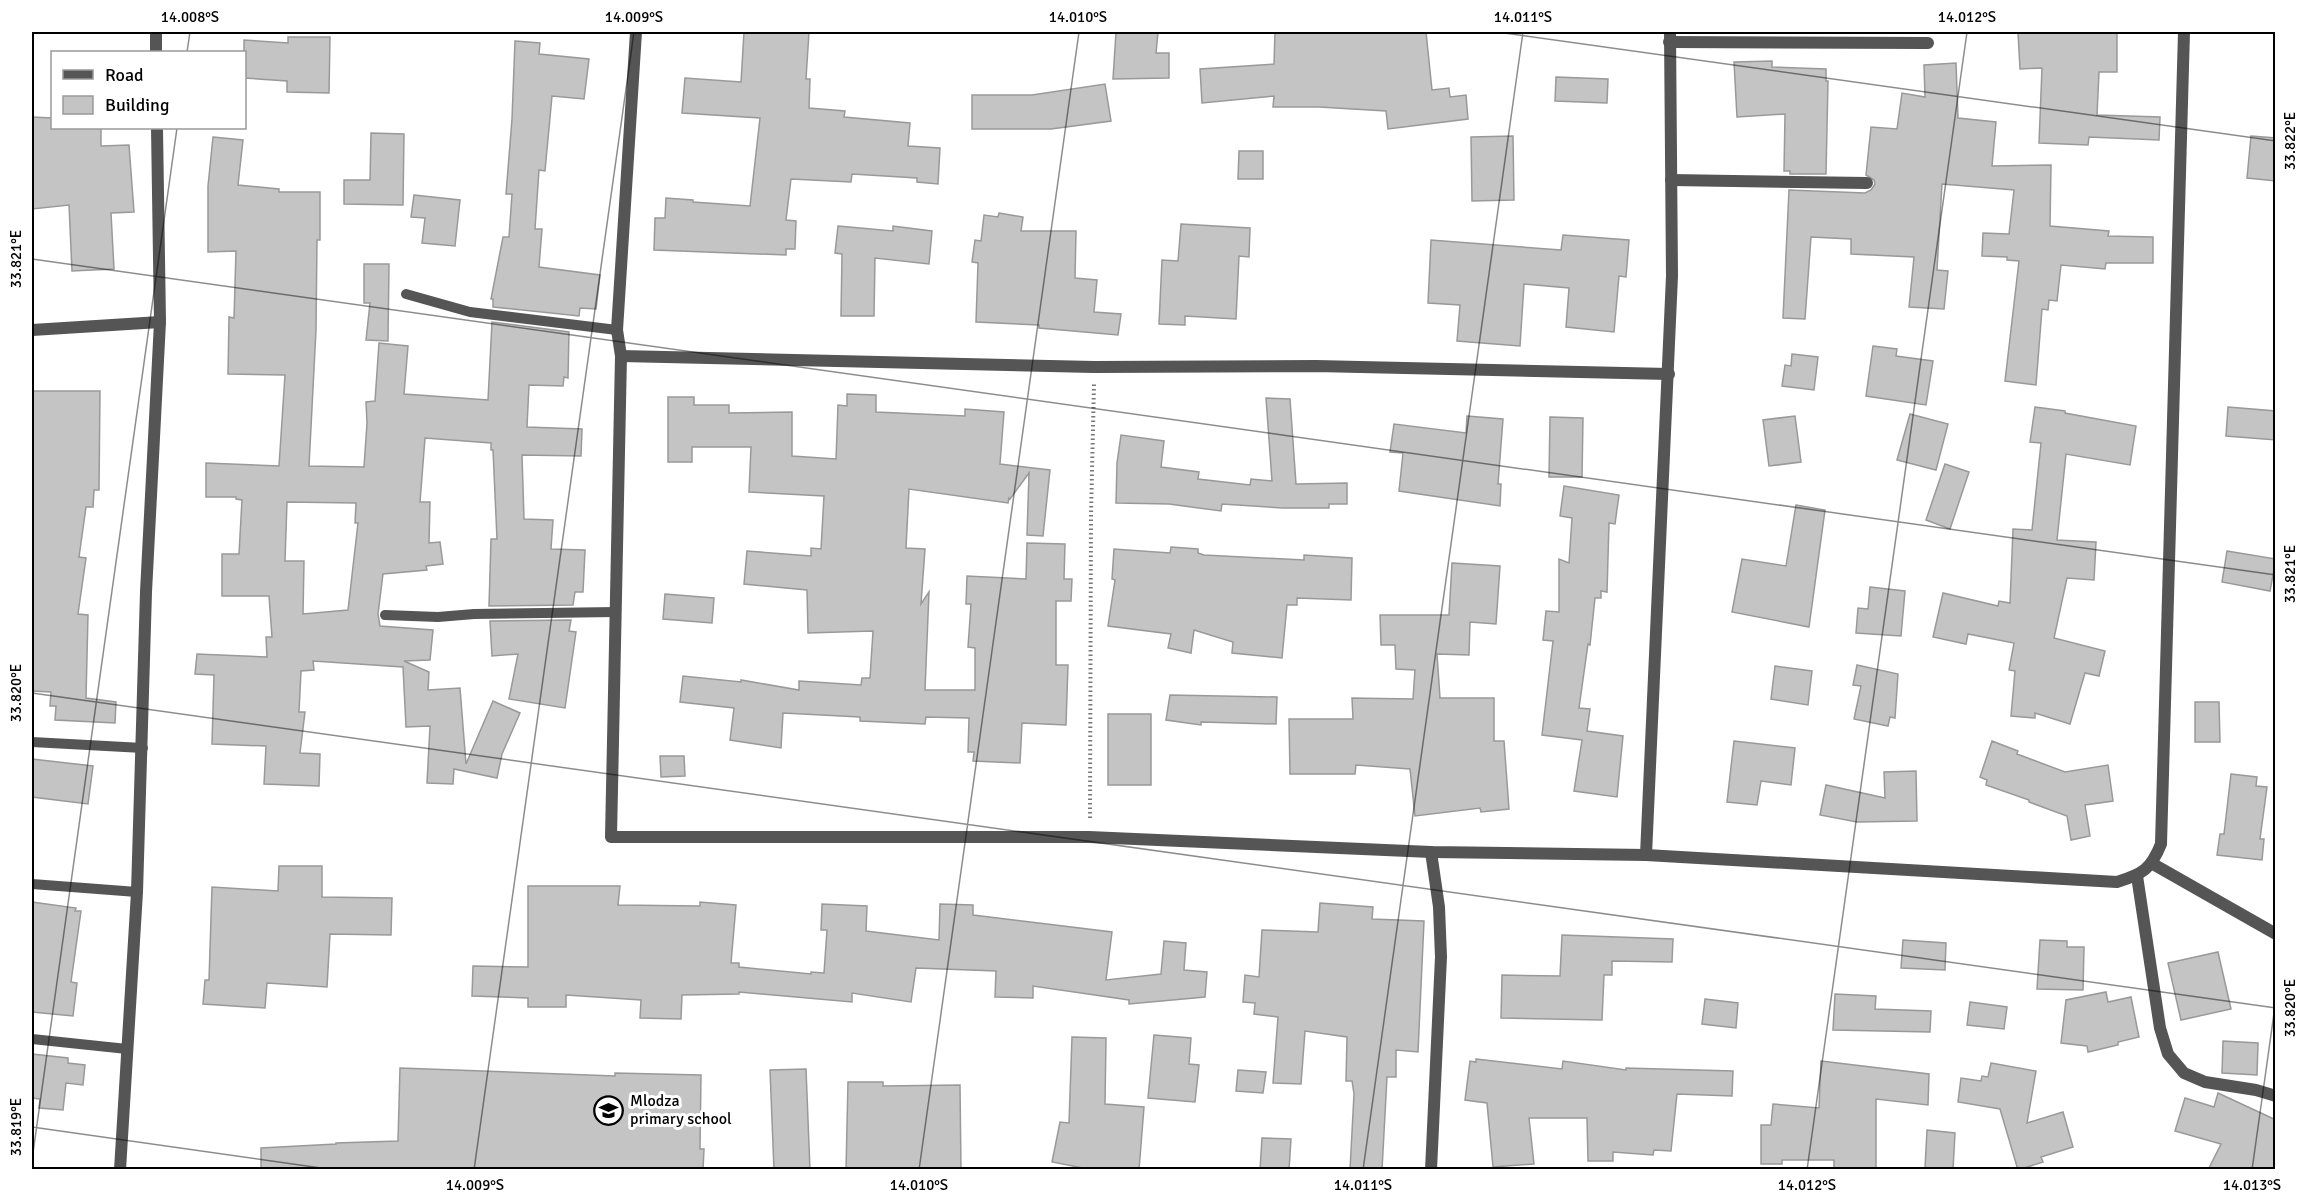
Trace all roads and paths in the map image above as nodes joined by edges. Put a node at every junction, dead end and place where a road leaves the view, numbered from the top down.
1 (156, 32) edge
2 (636, 32) edge
3 (2184, 32) edge
4 (1670, 37) edge
5 (1928, 44) dead end
6 (156, 51) edge
7 (157, 129) edge
8 (1671, 180) junction
9 (1867, 183) dead end
10 (406, 294) dead end
11 (160, 322) junction
12 (32, 330) edge
13 (617, 330) junction
14 (621, 356) junction
15 (1095, 368) junction
16 (1669, 374) junction
17 (616, 612) junction
18 (385, 615) dead end
19 (32, 742) edge
20 (143, 748) junction
21 (1089, 837) junction
22 (1431, 852) junction
23 (1646, 855) junction
24 (2153, 864) junction
25 (2137, 876) junction
26 (32, 884) edge
27 (137, 892) junction
28 (2276, 934) edge
29 (32, 1039) edge
30 (127, 1049) junction
31 (2276, 1096) edge
32 (120, 1170) edge
33 (1431, 1170) edge

1 - 6 street
2 - 13 street
3 - 24 street
4 - 5 street
4 - 8 street
7 - 11 street
8 - 9 street
8 - 16 street
10 - 13 lane
11 - 12 street
11 - 20 street
13 - 14 street
14 - 15 street
14 - 17 street
15 - 16 street
15 - 21 path
16 - 23 street
17 - 18 lane
17 - 21 street
19 - 20 lane
20 - 27 street
21 - 22 street
22 - 23 street
22 - 33 street
23 - 25 street
24 - 25 street
24 - 28 street
25 - 31 street
26 - 27 lane
27 - 30 street
29 - 30 lane
30 - 32 street

